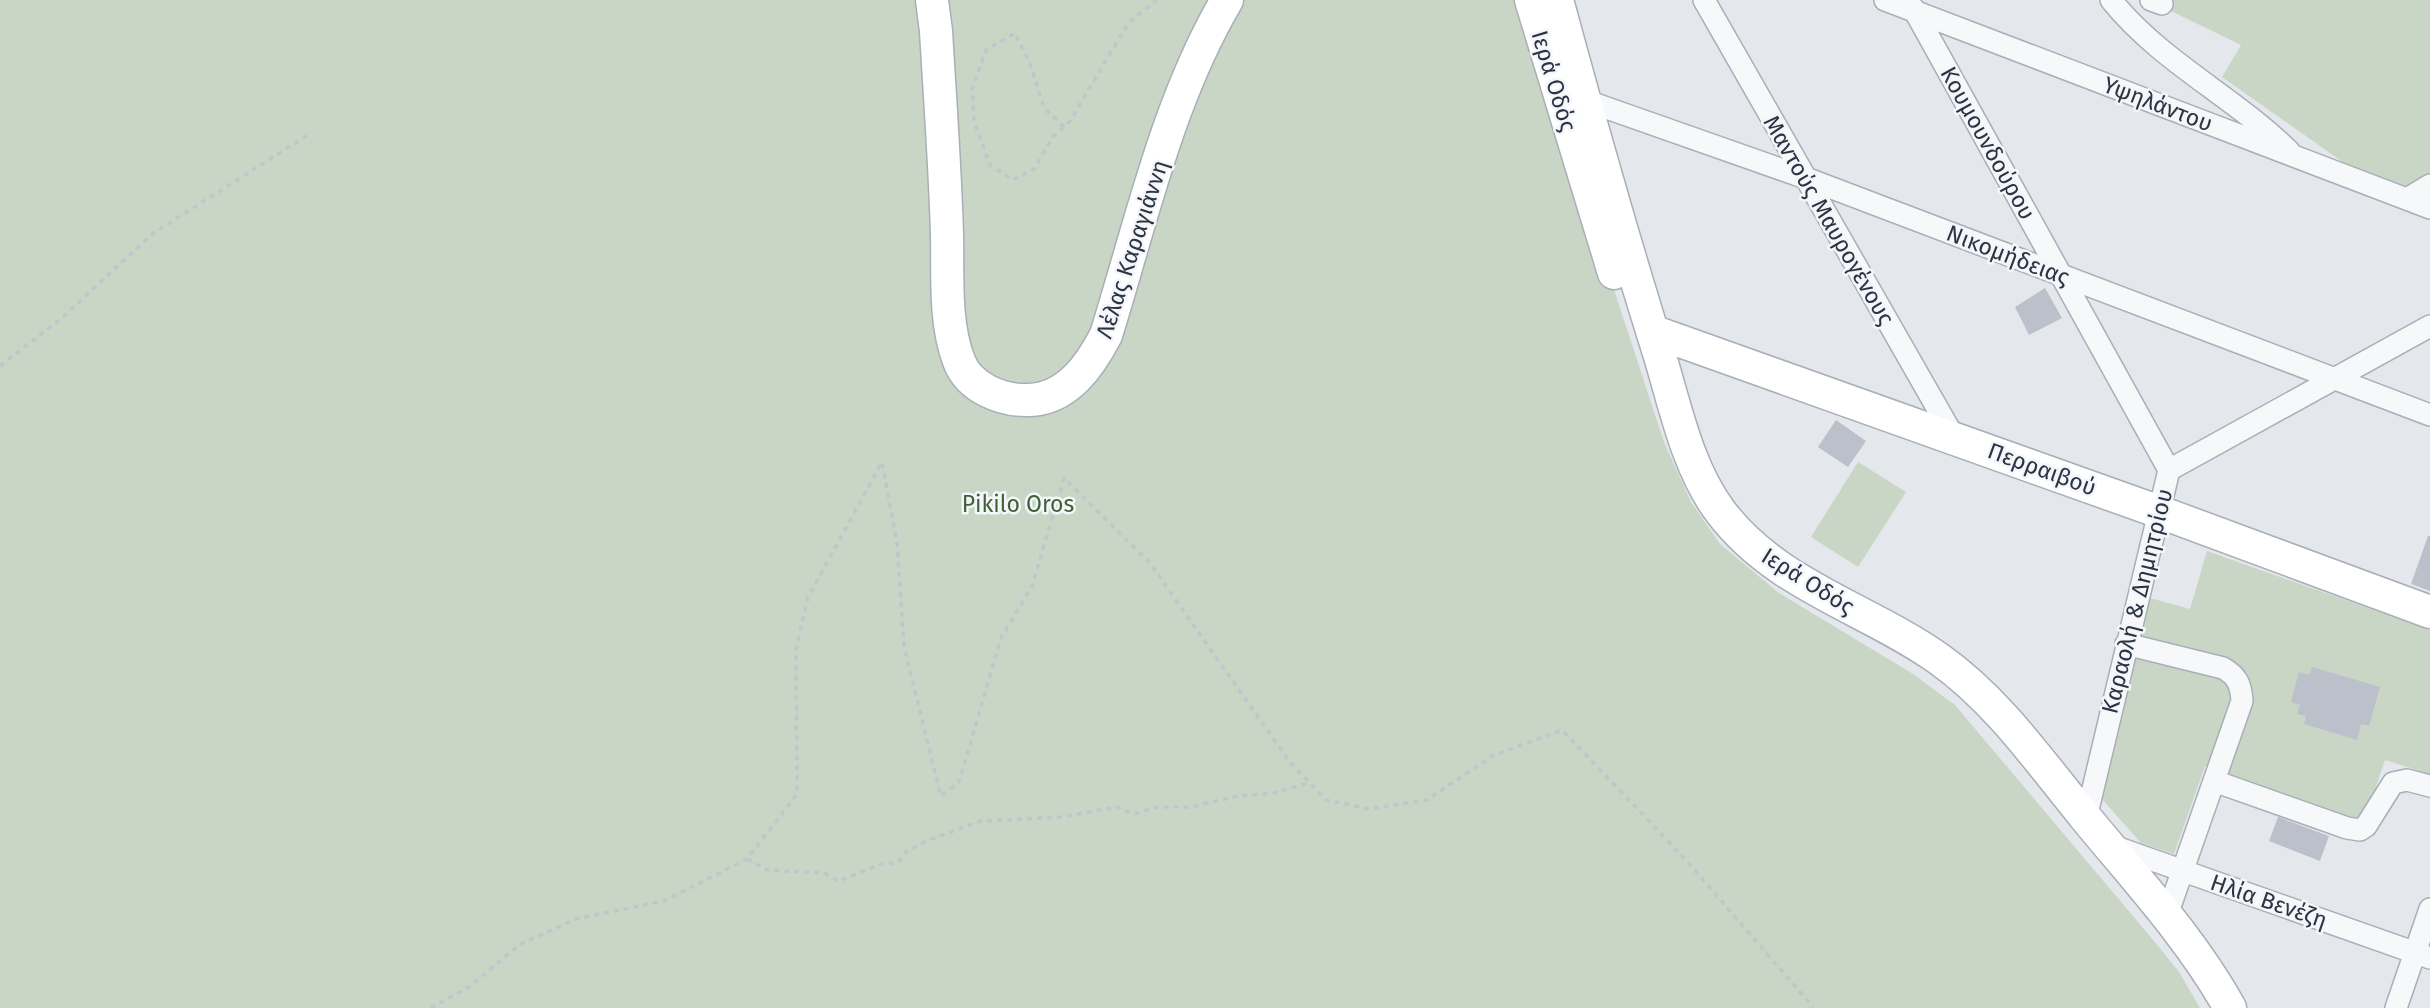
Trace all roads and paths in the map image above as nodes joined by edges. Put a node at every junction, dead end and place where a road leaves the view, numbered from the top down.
1 (932, 0) edge
2 (1157, 0) edge
3 (1227, 0) edge
4 (1531, 0) edge
5 (1557, 0) edge
6 (1704, 0) edge
7 (1885, 0) edge
8 (2112, 0) edge
9 (1912, 6) edge
10 (1584, 100) junction
11 (1063, 127) junction
12 (311, 133) dead end
13 (2295, 157) junction
14 (1803, 177) junction
15 (2430, 184) edge
16 (2407, 199) junction
17 (2430, 208) edge
18 (2061, 275) junction
19 (2430, 326) edge
20 (1652, 331) junction
21 (0, 366) edge
22 (2331, 379) junction
23 (2430, 415) edge
24 (1955, 439) junction
25 (2169, 470) junction
26 (2157, 511) junction
27 (2430, 612) edge
28 (2126, 644) junction
29 (2214, 782) junction
30 (1309, 783) junction
31 (2430, 786) edge
32 (2086, 818) junction
33 (2108, 844) junction
34 (747, 859) junction
35 (2183, 871) junction
36 (2430, 909) edge
37 (2167, 915) junction
38 (2423, 955) edge
39 (1813, 1007) edge
40 (431, 1008) edge
41 (2209, 1008) edge
42 (2230, 1008) edge
43 (2396, 1008) edge

1 - 3 main road, Λέλας Καραγιάννη
2 - 11 path
4 - 41 main road, Ιερά Οδός
5 - 10 main road, Ιερά Οδός
6 - 14 street, Μαντούς Μαυρογένους
7 - 9 street, Υψηλάντου
8 - 13 street
9 - 13 street, Υψηλάντου
9 - 18 street, Κουμουνδούρου
10 - 14 street, Νικομήδειας
10 - 20 main road, Ιερά Οδός
11 - 11 path
12 - 21 path
13 - 16 street, Υψηλάντου
14 - 18 street, Νικομήδειας
14 - 24 street, Μαντούς Μαυρογένους
15 - 16 street
16 - 17 street, Υψηλάντου
18 - 22 street, Νικομήδειας
18 - 25 street, Κουμουνδούρου
19 - 22 street, Καραολή & Δημητρίου
20 - 24 main road, Περραιβού
20 - 32 main road, Ιερά Οδός
22 - 23 street, Νικομήδειας
22 - 25 street, Καραολή & Δημητρίου
24 - 26 main road, Περραιβού
25 - 26 street, Καραολή & Δημητρίου
26 - 27 main road, Περραιβού
26 - 28 street, Καραολή & Δημητρίου
28 - 29 street
28 - 32 street, Καραολή & Δημητρίου
29 - 31 street
29 - 35 street
30 - 34 path
30 - 34 path
30 - 39 path
32 - 33 main road, Ιερά Οδός
33 - 35 street, Ηλία Βενέζη
33 - 37 main road, Ιερά Οδός
34 - 40 path
35 - 37 street
35 - 38 street, Ηλία Βενέζη
36 - 38 street
37 - 42 main road, Ιερά Οδός
38 - 43 street

